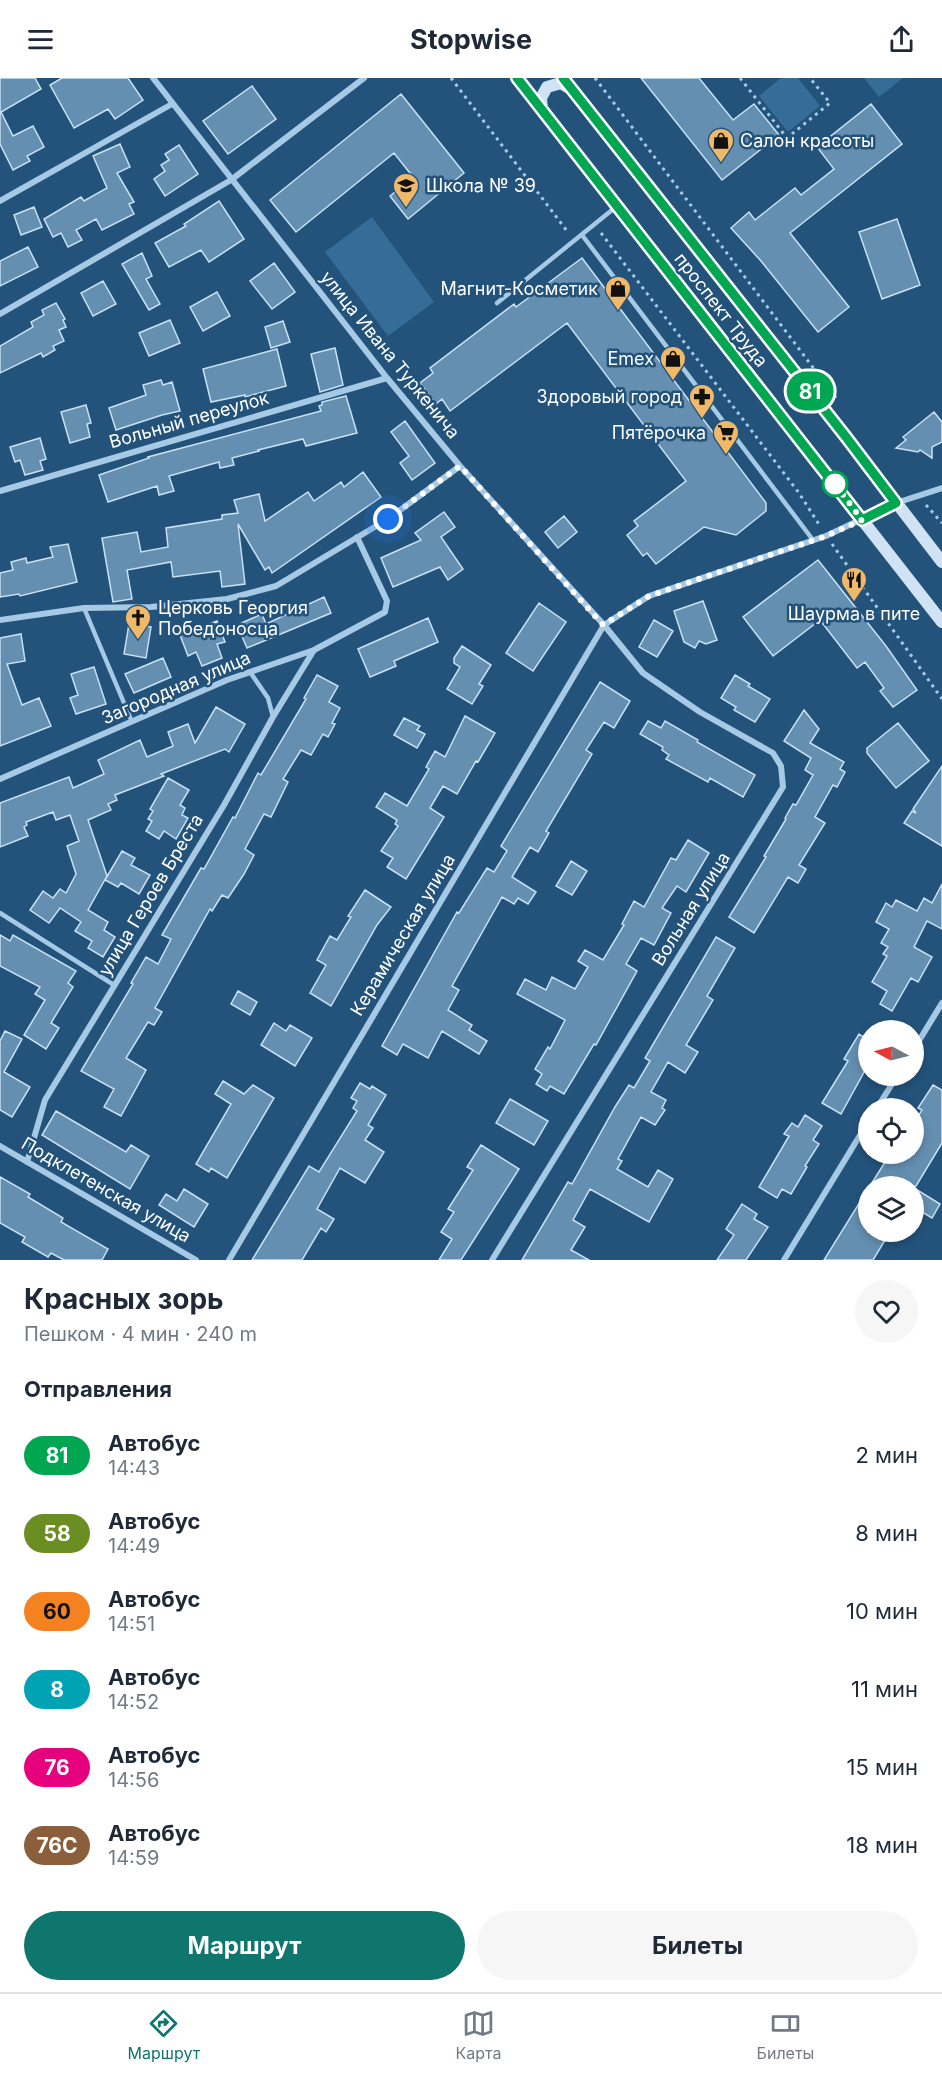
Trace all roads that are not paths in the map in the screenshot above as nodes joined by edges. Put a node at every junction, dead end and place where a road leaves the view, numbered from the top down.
1 (153, 78) edge
2 (364, 78) edge
3 (517, 78) edge
4 (563, 78) edge
5 (572, 90) junction
6 (172, 104) junction
7 (542, 110) junction
8 (231, 180) junction
9 (0, 201) edge
10 (617, 206) junction
11 (582, 235) junction
12 (497, 303) dead end
13 (0, 314) edge
14 (387, 378) junction
15 (460, 466) junction
16 (942, 488) edge
17 (0, 491) edge
18 (896, 503) junction
19 (862, 520) junction
20 (357, 537) junction
21 (813, 540) junction
22 (942, 562) edge
23 (84, 608) junction
24 (0, 620) edge
25 (942, 622) edge
26 (603, 625) junction
27 (314, 650) junction
28 (250, 672) junction
29 (273, 717) junction
30 (132, 722) junction
31 (0, 779) edge
32 (0, 914) edge
33 (114, 985) junction
34 (942, 1003) edge
35 (924, 1033) edge
36 (858, 1138) edge
37 (0, 1146) edge
38 (27, 1161) junction
39 (196, 1260) edge
40 (229, 1260) edge
41 (492, 1260) edge
42 (784, 1260) edge

1 - 6 street, улица Ивана Туркенича
2 - 8 street
3 - 7 main road, проспект Труда
4 - 5 main road, проспект Труда
5 - 7 main road
5 - 18 main road, проспект Труда
6 - 8 street, улица Ивана Туркенича
6 - 9 street
7 - 10 main road, проспект Труда
8 - 13 street
8 - 14 street, улица Ивана Туркенича
10 - 11 lane
10 - 19 main road, проспект Труда
11 - 12 lane
11 - 21 lane
14 - 15 street, улица Ивана Туркенича
14 - 17 street, Вольный переулок
15 - 20 street
15 - 26 street, улица Ивана Туркенича
16 - 18 street
18 - 19 street
18 - 22 main road, проспект Труда
19 - 21 street
19 - 25 main road, проспект Труда
20 - 23 street
20 - 27 street, Загородная улица
21 - 26 street
23 - 24 street
23 - 30 lane
26 - 40 street, Керамическая улица
26 - 41 street, Вольная улица
27 - 28 street, Загородная улица
27 - 29 street, улица Героев Бреста
28 - 29 lane
28 - 30 street, Загородная улица
29 - 33 street, улица Героев Бреста
30 - 31 street, Загородная улица
32 - 33 lane
33 - 38 street, улица Героев Бреста
34 - 35 street
36 - 42 street
37 - 38 street, Подклетенская улица
38 - 39 street, Подклетенская улица

